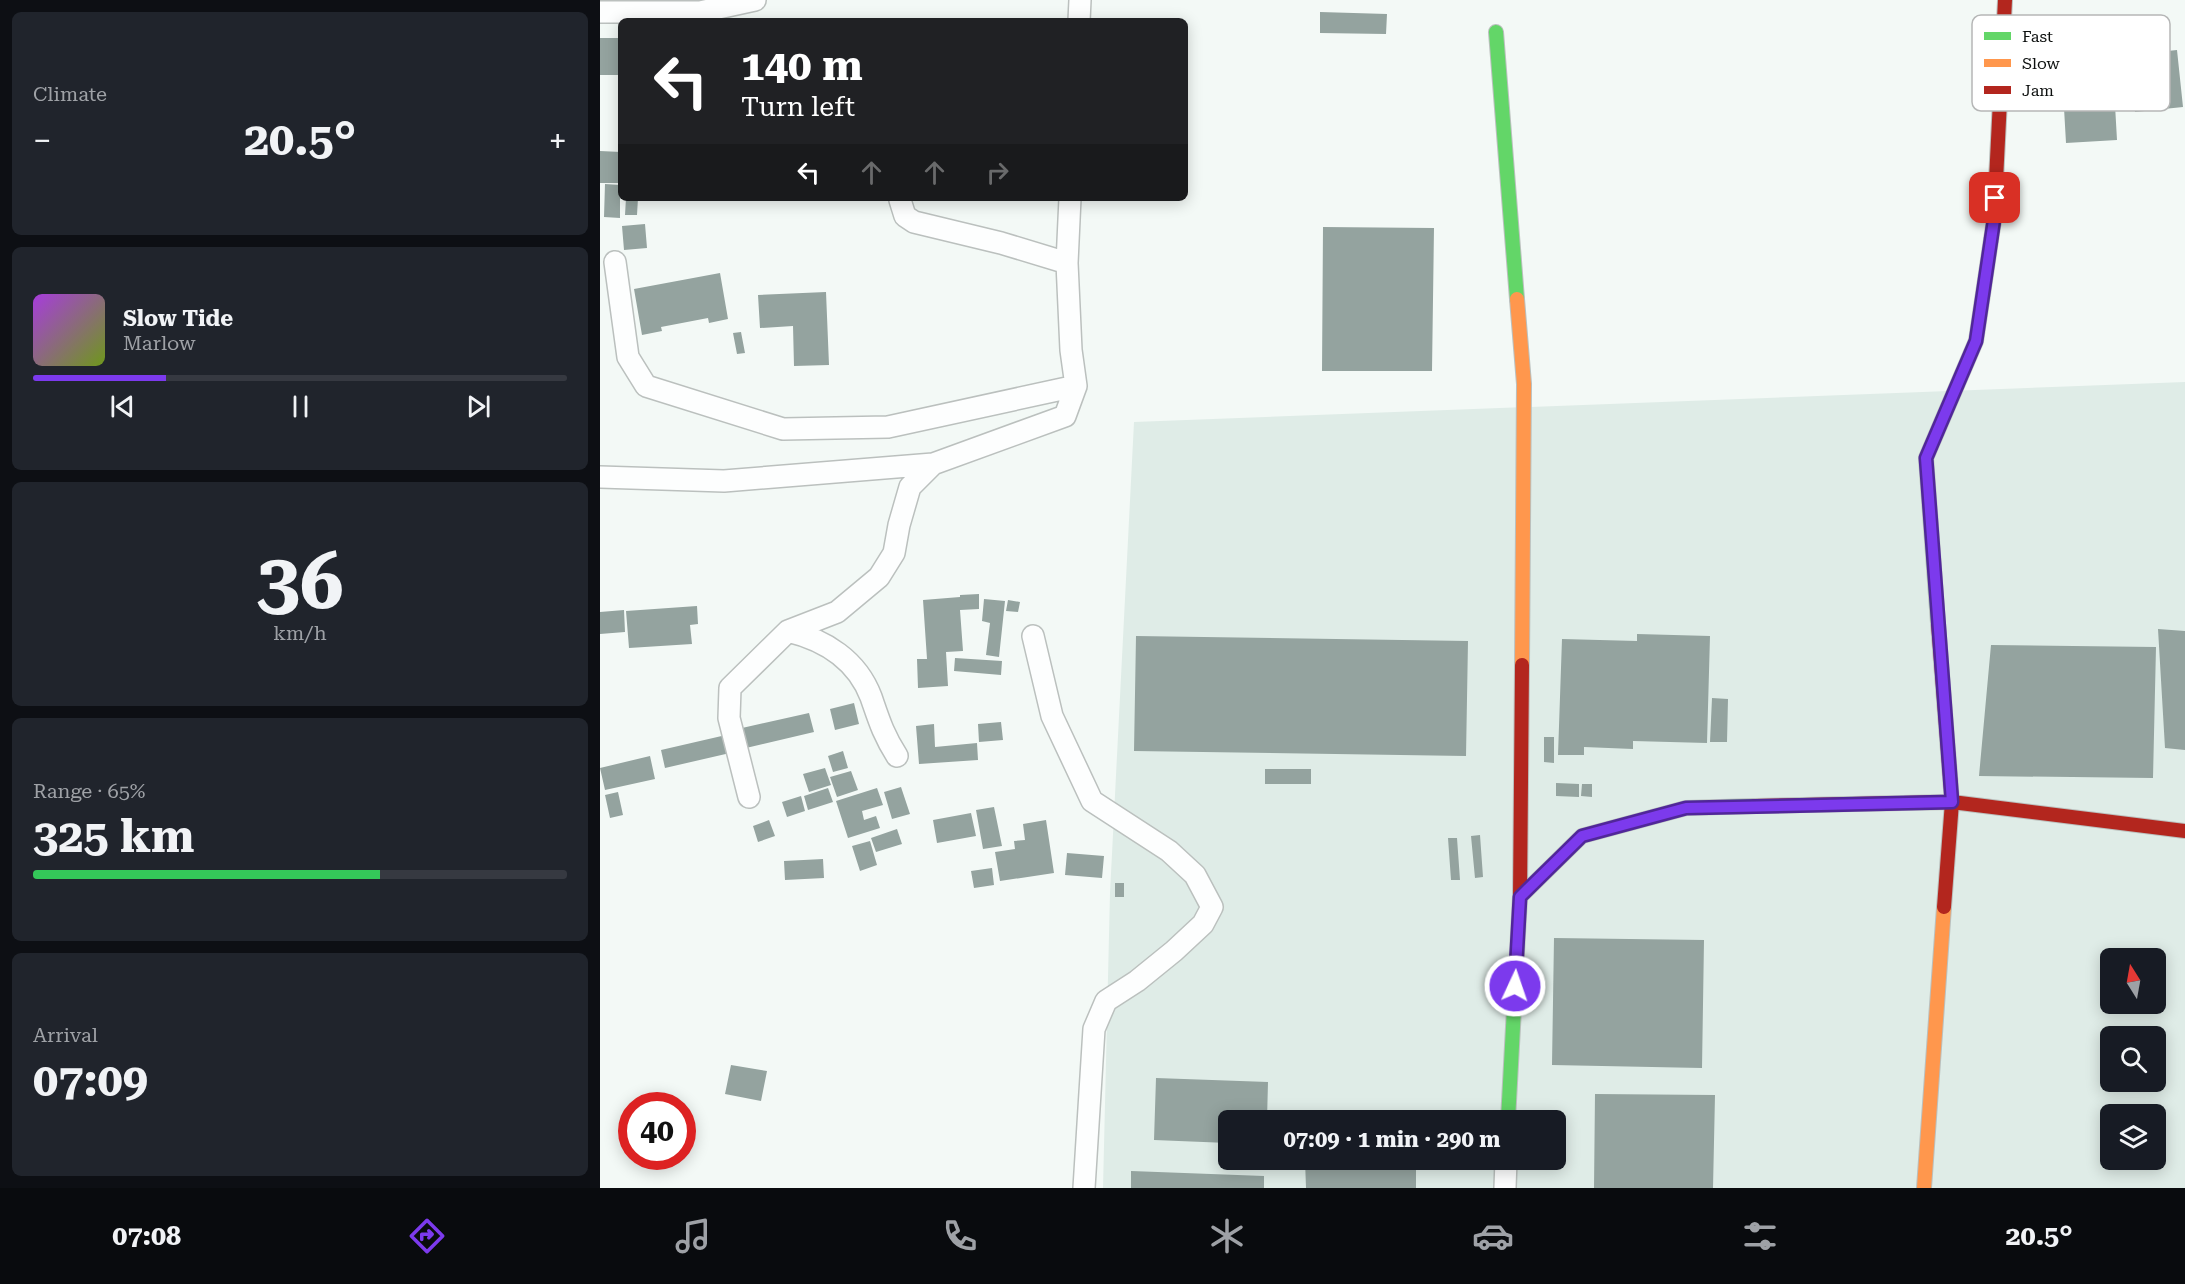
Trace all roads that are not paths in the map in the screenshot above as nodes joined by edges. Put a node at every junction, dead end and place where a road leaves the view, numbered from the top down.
1 (755, 0) edge
2 (1080, 0) edge
3 (2005, 0) edge
4 (600, 12) edge
5 (2004, 15) edge
6 (1079, 18) edge
7 (1496, 32) dead end
8 (1999, 111) edge
9 (900, 201) edge
10 (1070, 201) edge
11 (615, 262) dead end
12 (1067, 263) junction
13 (1076, 386) junction
14 (933, 464) junction
15 (600, 477) edge
16 (788, 631) junction
17 (1033, 636) dead end
18 (897, 756) dead end
19 (749, 797) dead end
20 (1952, 802) junction
21 (2185, 831) edge
22 (1520, 897) junction
23 (1509, 1110) edge
24 (1505, 1170) edge
25 (1084, 1188) edge
26 (1504, 1188) edge
27 (1924, 1188) edge

1 - 4 street
2 - 6 street
3 - 5 street
7 - 22 street
8 - 20 street
9 - 12 street
10 - 12 street
11 - 13 street
12 - 13 street
13 - 14 street
14 - 15 street
14 - 16 street
16 - 18 street
16 - 19 street
17 - 25 street
20 - 21 street
20 - 22 street
20 - 27 street
22 - 23 street
24 - 26 street

